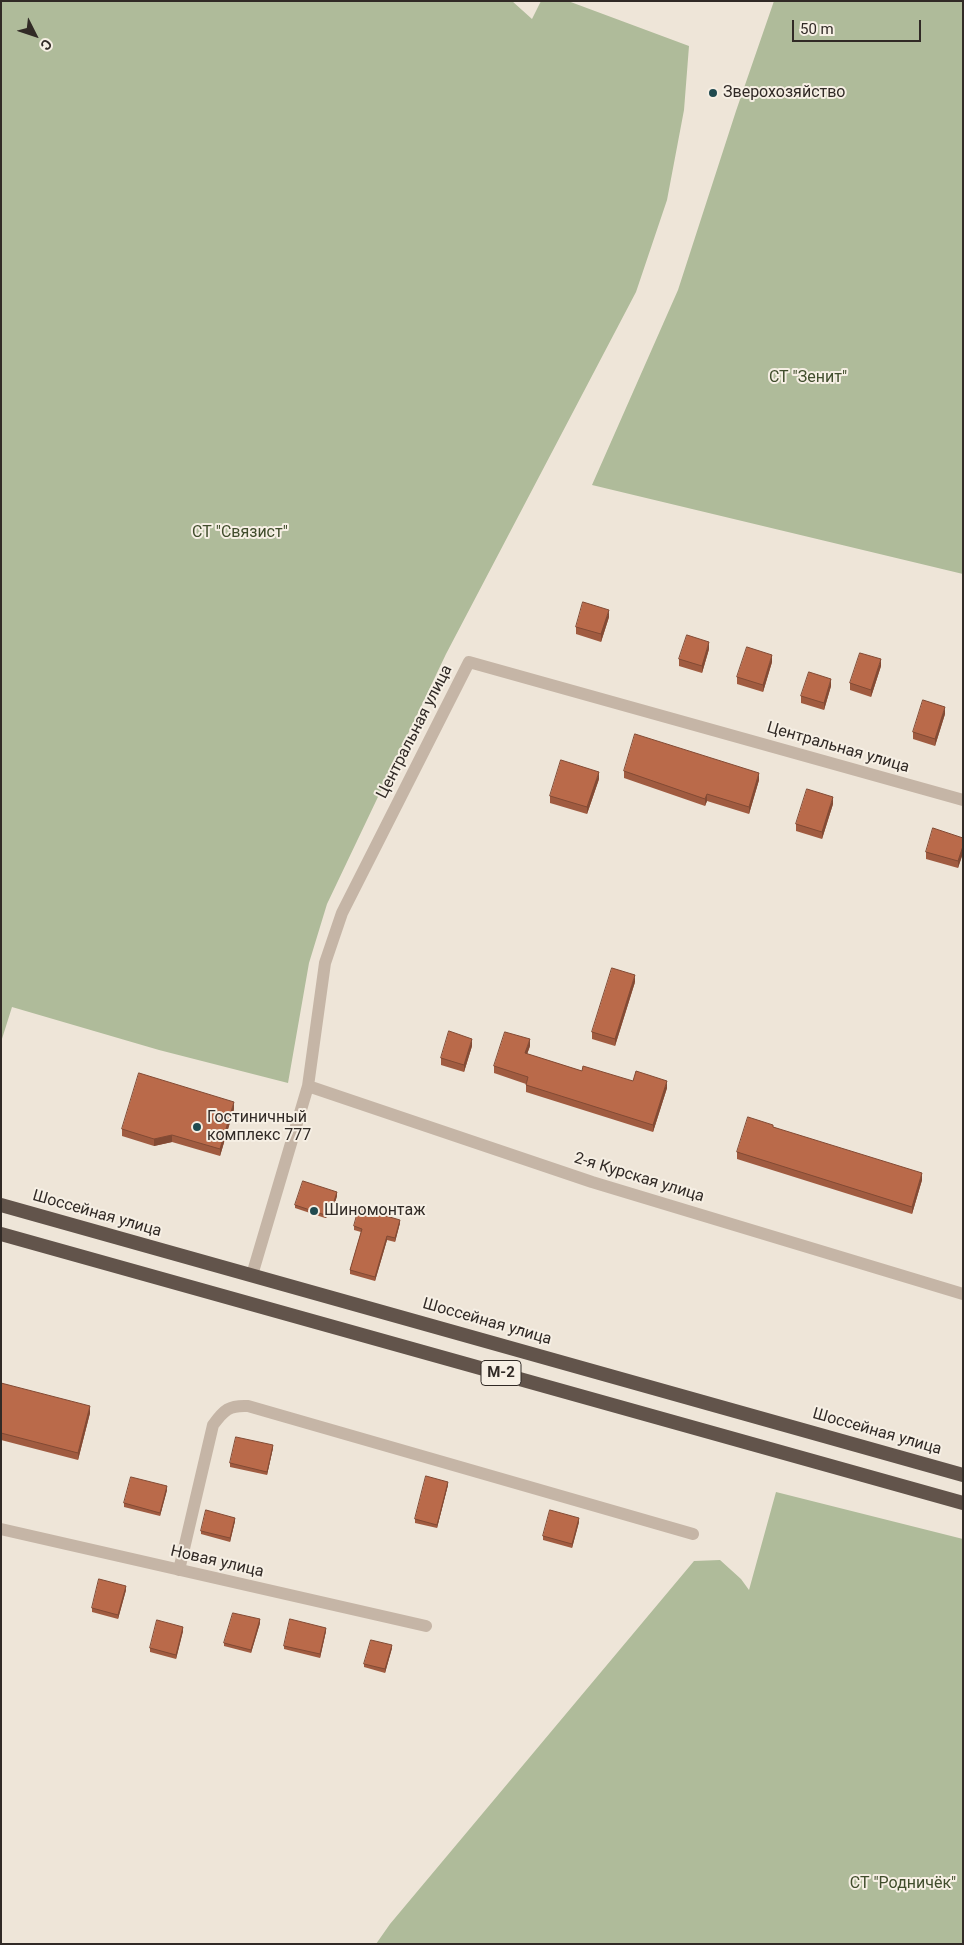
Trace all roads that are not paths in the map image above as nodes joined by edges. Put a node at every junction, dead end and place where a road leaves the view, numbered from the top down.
1 (963, 800) edge
2 (308, 1086) junction
3 (1, 1205) edge
4 (1, 1234) edge
5 (252, 1275) junction
6 (963, 1294) edge
7 (963, 1474) edge
8 (963, 1503) edge
9 (1, 1529) edge
10 (693, 1534) dead end
11 (179, 1570) junction
12 (426, 1626) dead end

1 - 2 street, Центральная улица
2 - 5 street, Центральная улица
2 - 6 street, 2-я Курская улица
3 - 5 highway, Шоссейная улица / М-2
4 - 8 highway, М-2
5 - 7 highway, Шоссейная улица / М-2
9 - 11 street, Новая улица
10 - 11 street
11 - 12 street, Новая улица

